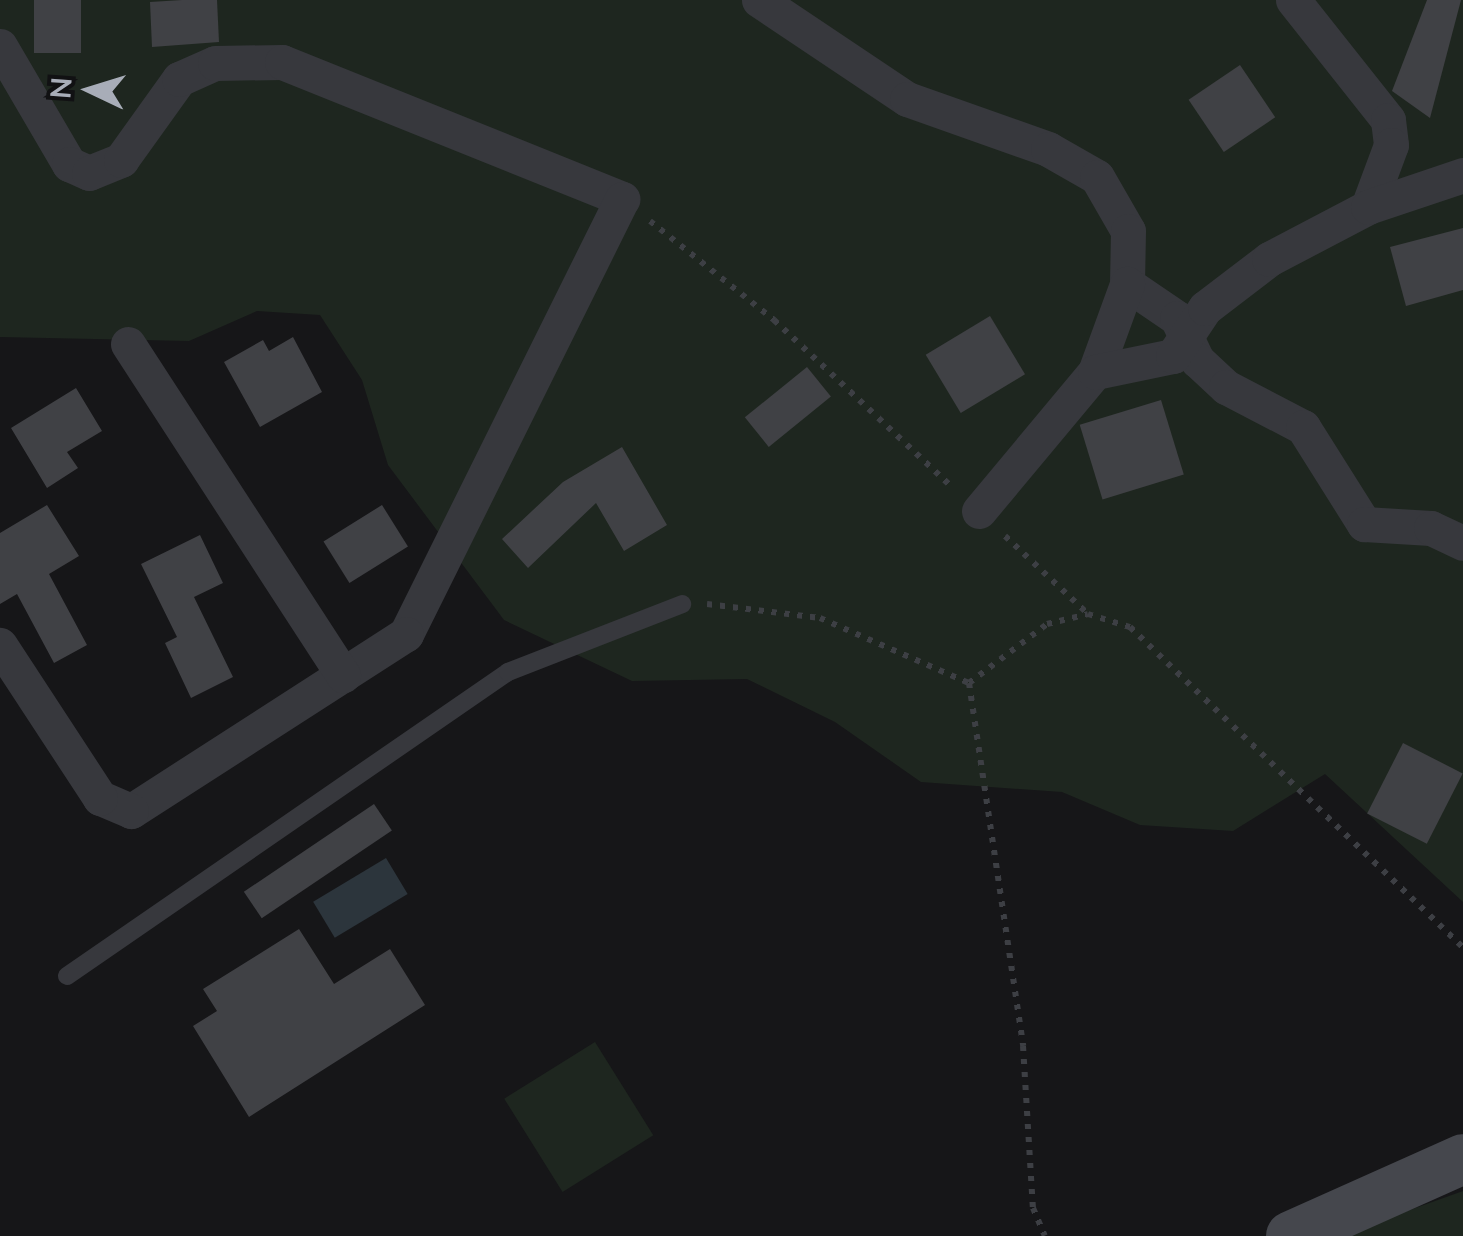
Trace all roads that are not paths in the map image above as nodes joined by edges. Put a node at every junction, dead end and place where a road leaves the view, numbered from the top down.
1 (758, 0) edge
2 (1293, 0) edge
3 (0, 46) edge
4 (1463, 174) edge
5 (1368, 207) junction
6 (1127, 284) junction
7 (1188, 340) junction
8 (128, 344) dead end
9 (1095, 372) junction
10 (978, 511) road end
11 (1463, 543) edge
12 (682, 604) road end
13 (0, 645) edge
14 (343, 675) junction
15 (67, 976) dead end
16 (1463, 1159) edge
17 (1291, 1236) edge

1 - 6 street
2 - 5 street
3 - 14 street
4 - 5 street
5 - 7 street
6 - 7 street
6 - 9 street
7 - 9 street
7 - 11 street
8 - 14 street
9 - 10 street
12 - 15 lane
13 - 14 street
16 - 17 main road

